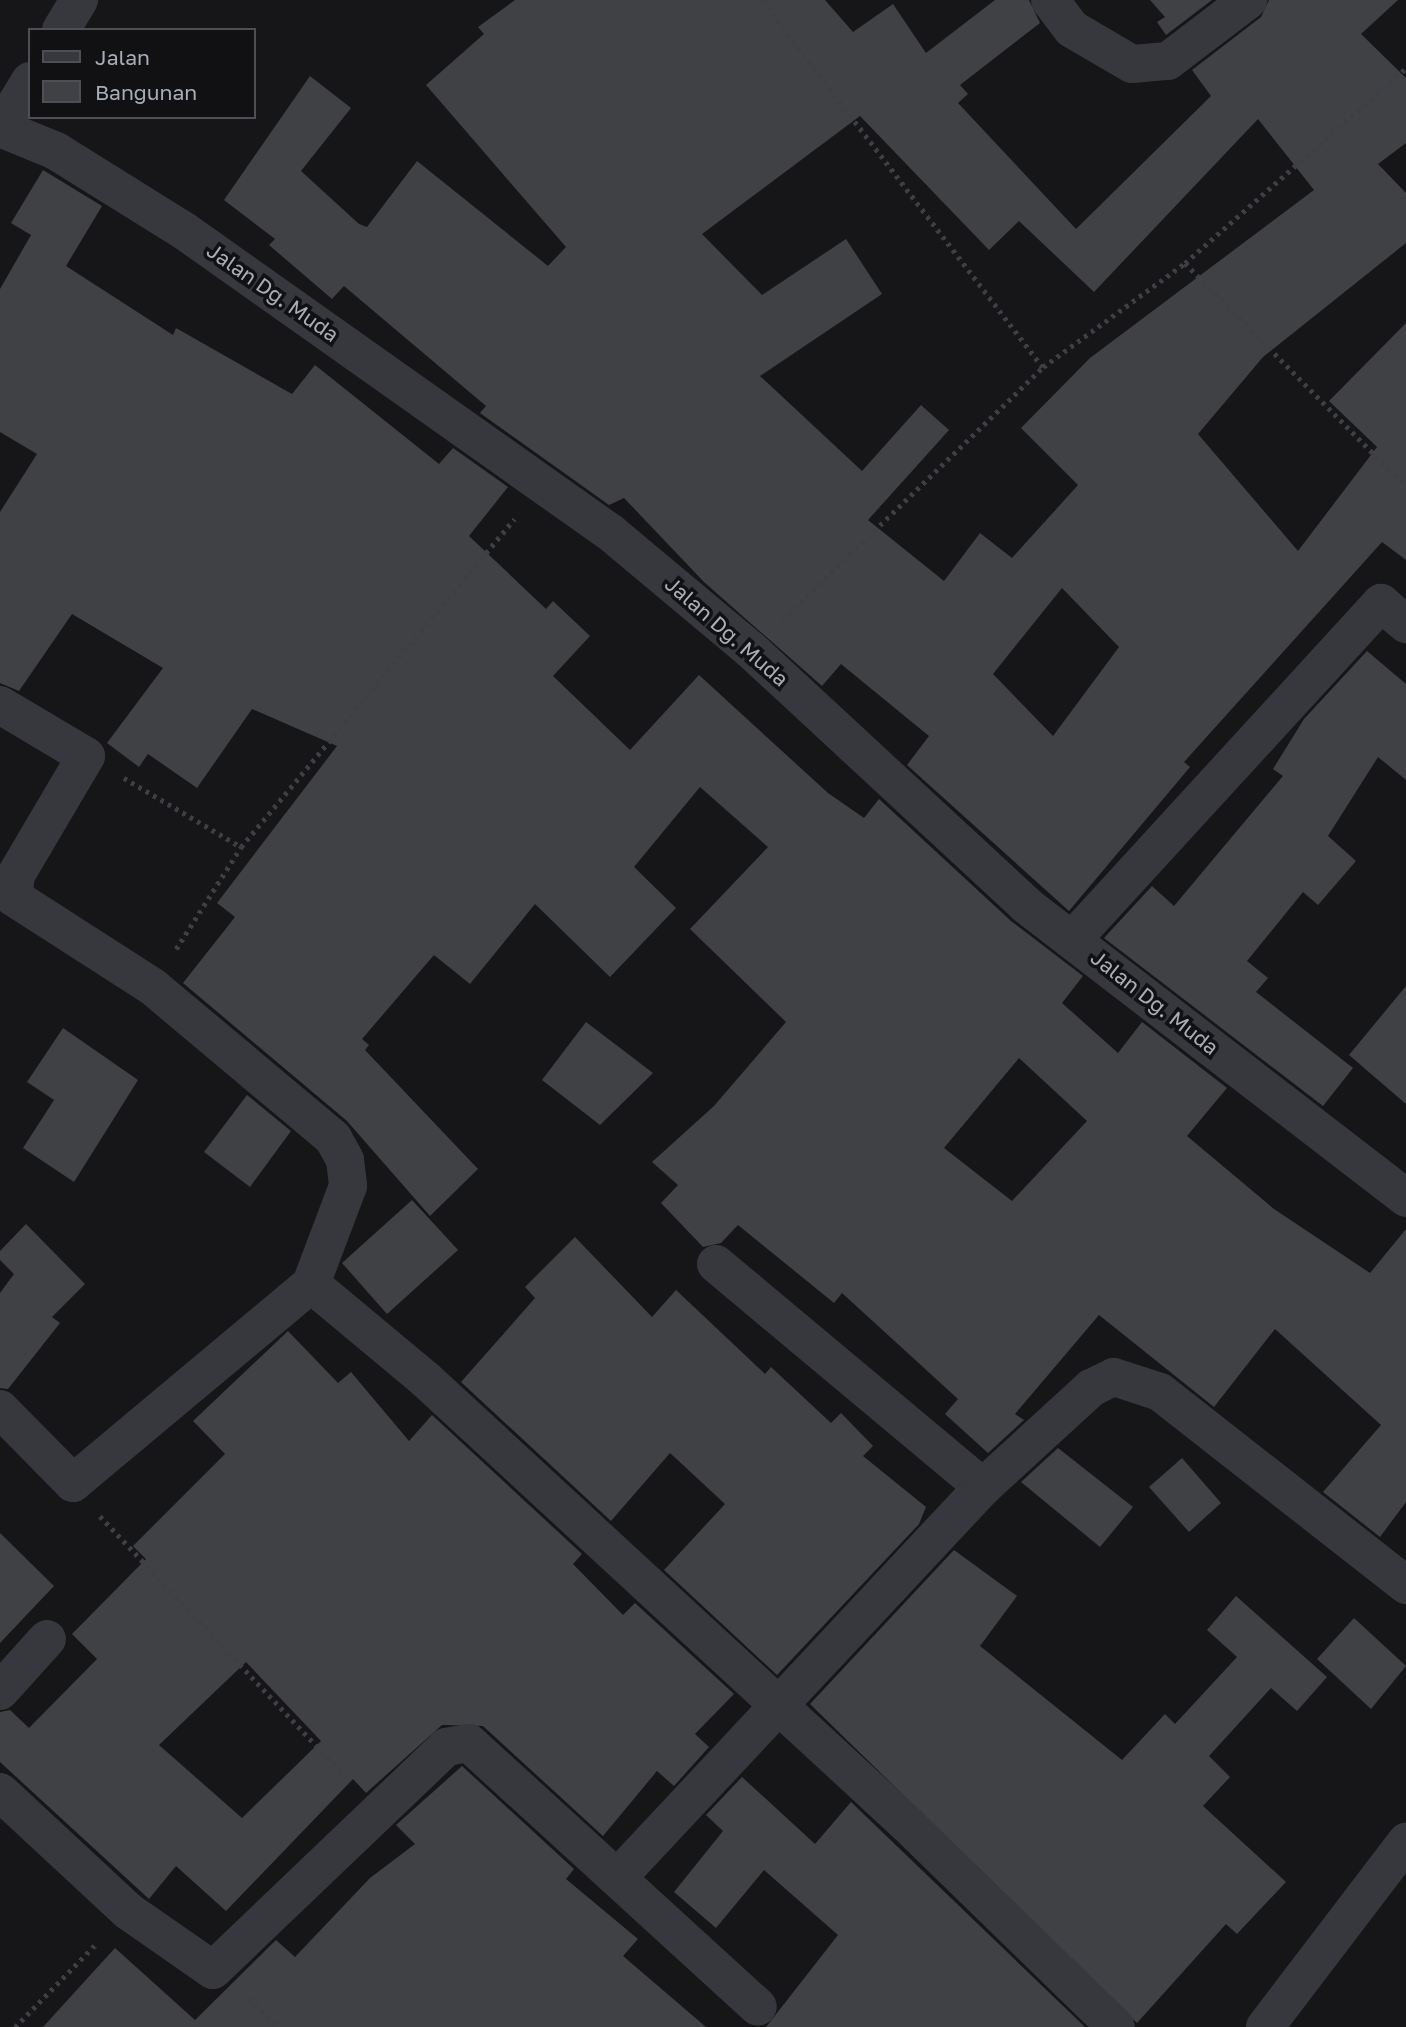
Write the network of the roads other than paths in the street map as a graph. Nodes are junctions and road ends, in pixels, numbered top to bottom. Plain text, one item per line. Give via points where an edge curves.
1 (79, 0) edge
2 (1050, 0) edge
3 (1248, 0) edge
4 (62, 28) edge
5 (28, 84) edge
6 (1, 128) edge
7 (1406, 624) edge
8 (0, 705) edge
9 (1073, 939) junction
10 (1406, 1198) edge
11 (716, 1264) dead end
12 (312, 1284) junction
13 (0, 1409) edge
14 (983, 1487) junction
15 (1406, 1586) edge
16 (47, 1639) dead end
17 (0, 1691) edge
18 (774, 1704) junction
19 (0, 1792) edge
20 (1406, 1842) edge
21 (620, 1875) junction
22 (758, 2007) dead end
23 (1116, 2027) edge
24 (1265, 2027) edge

1 - 4 street
2 - 3 street via 1080,36 1132,64 1168,61
5 - 6 street
6 - 9 street, Jalan Dg. Muda via 56,151 183,230 544,484 751,650 964,852
7 - 9 street via 1381,603
8 - 12 street via 86,756 16,875 13,897 153,987 333,1138 345,1160 348,1186
9 - 10 street, Jalan Dg. Muda
11 - 14 street
12 - 13 street via 73,1483
12 - 18 street via 425,1379
14 - 15 street via 1091,1388 1114,1377 1132,1378 1199,1420
14 - 18 street
16 - 17 street
18 - 21 street
18 - 23 street
19 - 21 street via 128,1911 213,1970 446,1747 469,1743
20 - 24 street
21 - 22 street

